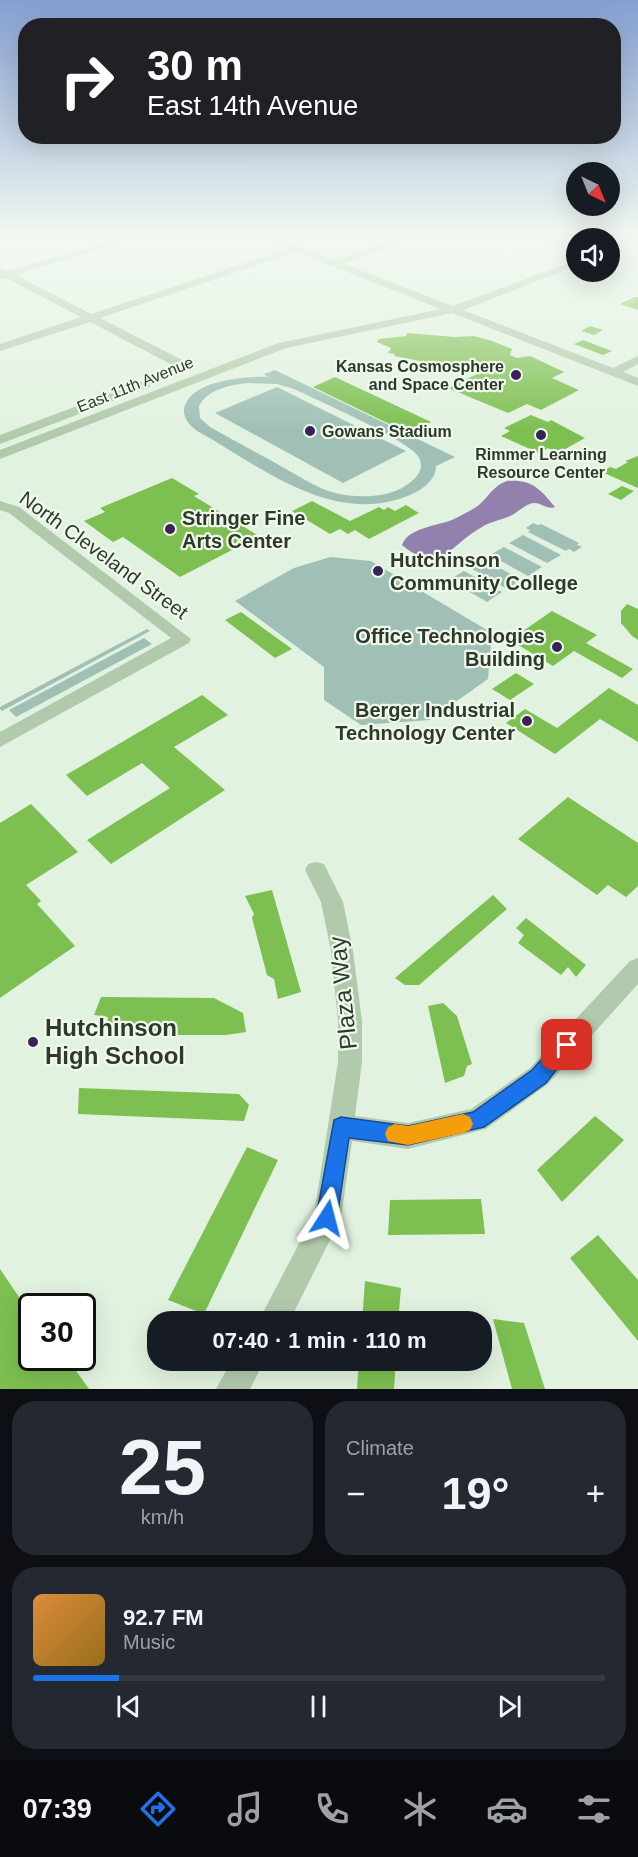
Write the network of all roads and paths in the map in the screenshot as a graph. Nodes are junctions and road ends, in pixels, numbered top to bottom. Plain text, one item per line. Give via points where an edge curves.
1 (56, 301) edge
2 (142, 301) edge
3 (429, 301) edge
4 (481, 301) edge
5 (453, 310) junction
6 (90, 318) junction
7 (283, 345) junction
8 (0, 348) edge
9 (638, 359) edge
10 (188, 368) junction
11 (614, 372) junction
12 (638, 382) edge
13 (0, 440) edge
14 (0, 455) edge
15 (0, 505) edge
16 (2, 735) edge
17 (316, 870) dead end
18 (638, 969) edge
19 (341, 1127) junction
20 (279, 1311) edge
21 (243, 1371) edge
22 (232, 1389) edge

1 - 6 street
2 - 6 street
3 - 5 street
4 - 5 street, East 11th Avenue
5 - 7 street, East 11th Avenue
5 - 11 street
6 - 8 street
6 - 10 street
7 - 10 street, East 11th Avenue via 243,349
7 - 14 street, East 11th Avenue
9 - 11 street
10 - 13 street, East 11th Avenue
11 - 12 street
15 - 16 street, North Cleveland Street via 19,514 183,639
17 - 19 street, Plaza Way via 332,902 350,1021 350,1062
18 - 19 street via 539,1076 477,1120 408,1136
19 - 20 street, Plaza Way via 327,1218
21 - 22 street

